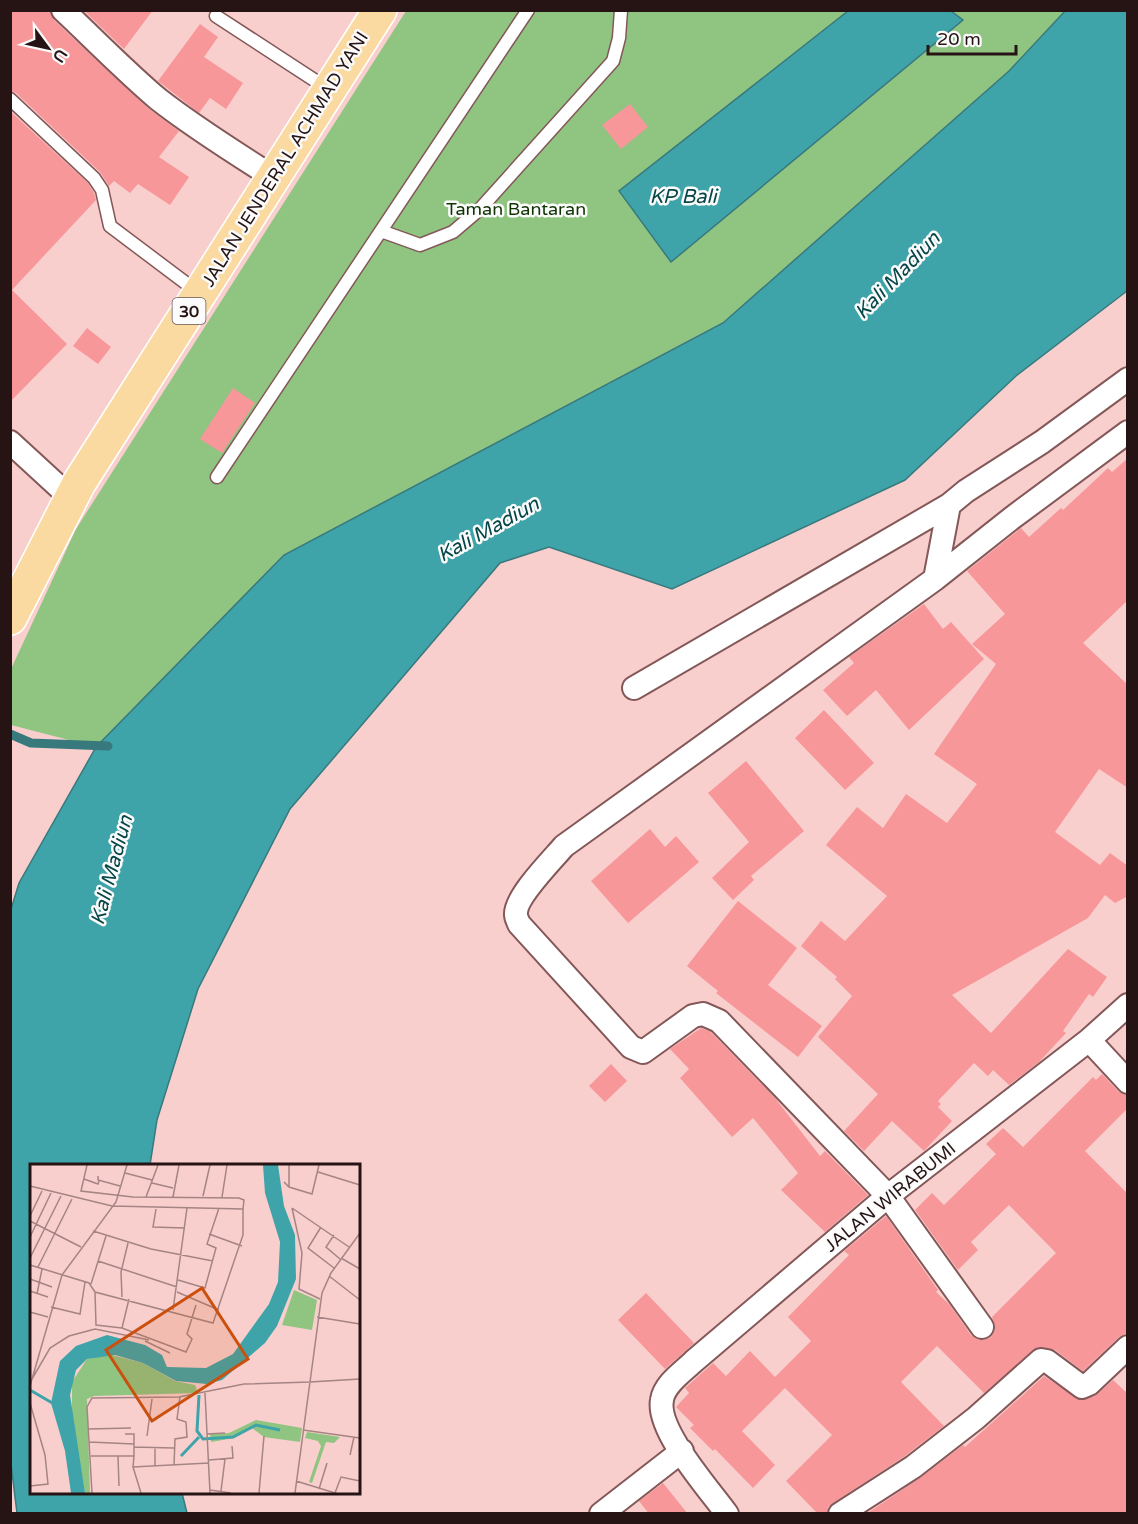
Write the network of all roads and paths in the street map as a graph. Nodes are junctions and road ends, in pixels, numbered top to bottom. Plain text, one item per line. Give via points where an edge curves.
1 (63, 10) edge
2 (380, 10) edge
3 (528, 10) edge
4 (621, 10) edge
5 (216, 16) dead end
6 (329, 90) junction
7 (10, 99) edge
8 (273, 177) junction
9 (381, 231) junction
10 (200, 294) junction
11 (1128, 379) edge
12 (1128, 432) edge
13 (10, 442) edge
14 (217, 477) dead end
15 (72, 499) junction
16 (949, 505) junction
17 (935, 579) junction
18 (10, 618) edge
19 (634, 688) dead end
20 (1128, 1005) edge
21 (1089, 1040) junction
22 (1128, 1082) edge
23 (888, 1196) junction
24 (982, 1327) dead end
25 (1128, 1347) edge
26 (682, 1451) junction
27 (601, 1514) edge
28 (727, 1514) edge
29 (840, 1514) edge

1 - 8 street via 160,100
2 - 6 highway, JALAN JENDERAL ACHMAD YANI / 30
3 - 9 lane
4 - 9 lane via 613,61 480,209 453,232 420,245
5 - 6 lane
6 - 8 highway, JALAN JENDERAL ACHMAD YANI / 30
7 - 10 lane via 94,178 102,190 110,226
8 - 10 highway, JALAN JENDERAL ACHMAD YANI / 30
9 - 14 lane
10 - 15 highway, JALAN JENDERAL ACHMAD YANI / 30
11 - 16 street
12 - 17 street
13 - 15 street
15 - 18 highway, JALAN JENDERAL ACHMAD YANI / 30
16 - 17 street
16 - 19 street
17 - 23 street via 564,846 530,886 515,914 519,924 637,1052 643,1052 693,1016 703,1014 719,1021
20 - 21 street, JALAN WIRABUMI
21 - 22 street
21 - 23 street, JALAN WIRABUMI
23 - 24 street
23 - 26 street, JALAN WIRABUMI via 669,1385 662,1399 663,1417
25 - 29 street via 1082,1387 1041,1360 976,1419 913,1467
26 - 27 street
26 - 28 street

